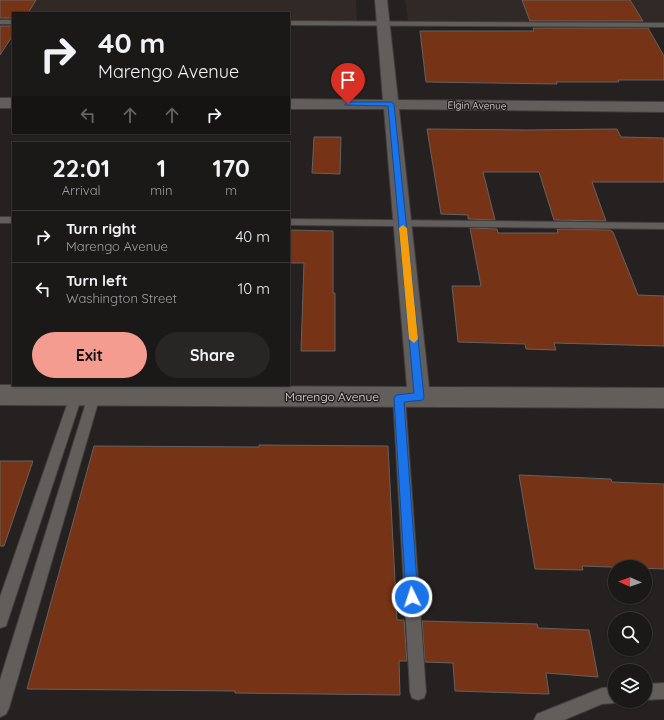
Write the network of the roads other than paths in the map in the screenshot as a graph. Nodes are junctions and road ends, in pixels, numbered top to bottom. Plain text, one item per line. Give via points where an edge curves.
1 (381, 0) edge
2 (0, 22) edge
3 (12, 22) edge
4 (290, 23) edge
5 (384, 23) junction
6 (664, 25) edge
7 (0, 103) edge
8 (12, 103) edge
9 (290, 104) edge
10 (391, 104) junction
11 (664, 107) edge
12 (0, 220) edge
13 (12, 220) edge
14 (290, 222) edge
15 (403, 223) junction
16 (664, 226) edge
17 (0, 395) edge
18 (85, 396) junction
19 (409, 397) junction
20 (664, 398) edge
21 (0, 620) edge
22 (664, 691) edge
23 (418, 692) dead end
24 (652, 692) edge
25 (608, 696) edge
26 (0, 708) edge
27 (543, 720) edge

1 - 5 street
2 - 3 lane
4 - 5 lane
5 - 6 lane
5 - 10 street
7 - 8 street
9 - 10 street, Elgin Avenue
10 - 11 street, Elgin Avenue
10 - 15 street
12 - 13 lane
14 - 15 lane
15 - 16 lane
15 - 19 street
17 - 18 street, Marengo Avenue
18 - 19 street, Marengo Avenue
18 - 21 lane
18 - 26 lane
19 - 20 street, Marengo Avenue
19 - 23 lane
22 - 24 lane
25 - 27 lane

